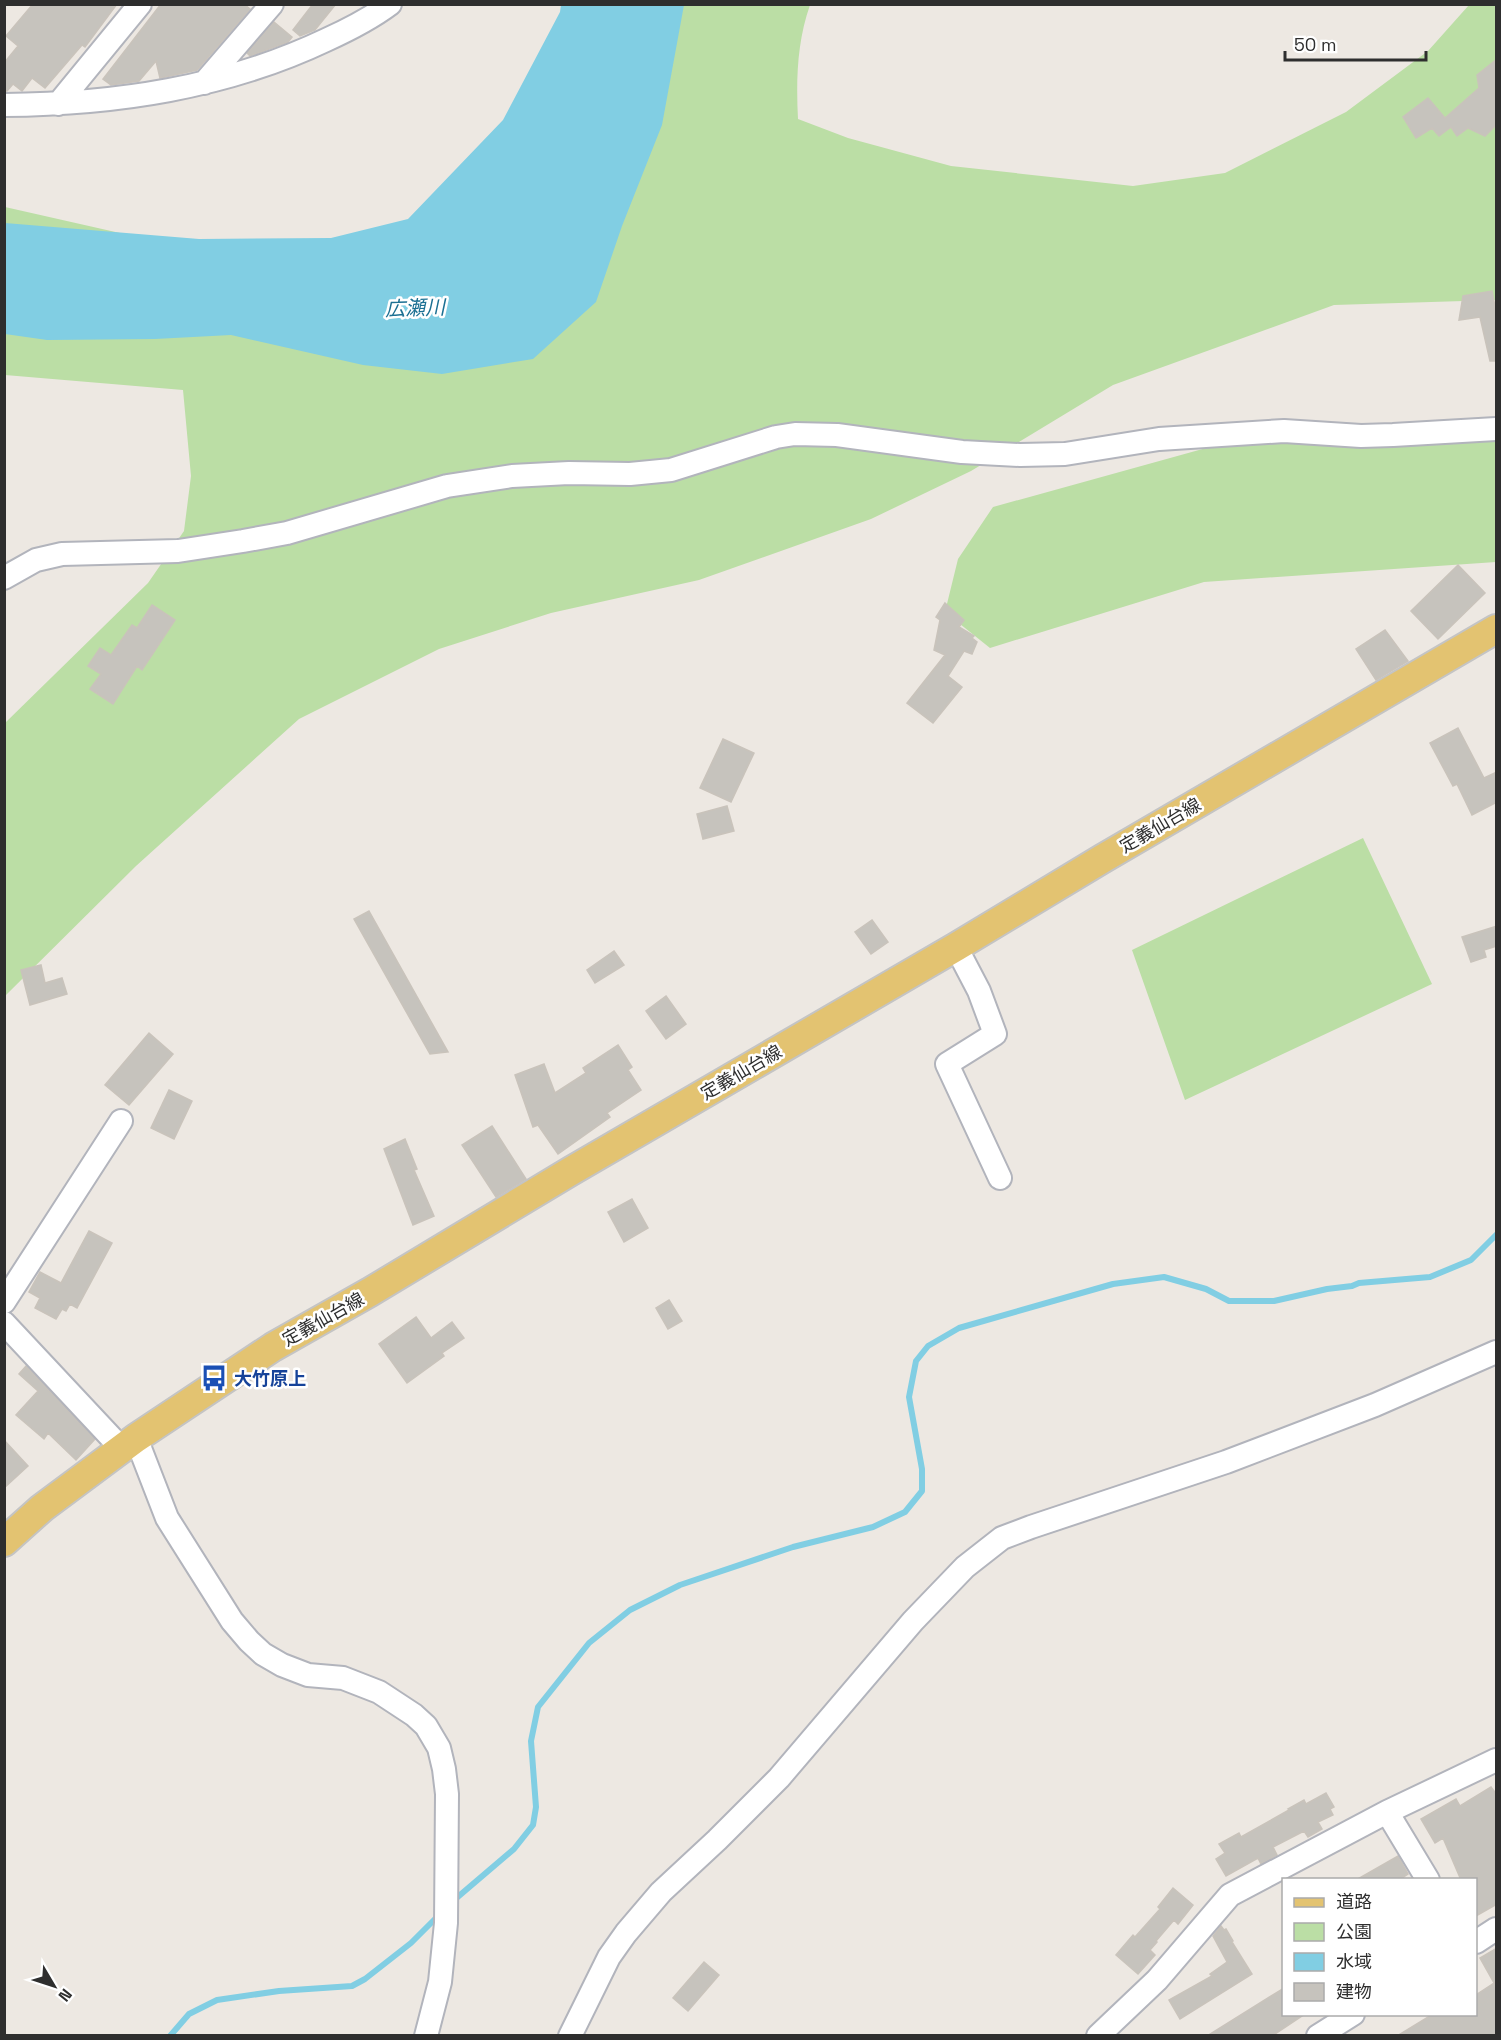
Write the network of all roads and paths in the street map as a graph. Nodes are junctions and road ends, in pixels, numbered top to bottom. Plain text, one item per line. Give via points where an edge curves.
1 (140, 4) edge
2 (272, 4) edge
3 (390, 4) edge
4 (204, 83) junction
5 (58, 104) junction
6 (4, 105) edge
7 (1497, 429) edge
8 (4, 578) edge
9 (1497, 629) edge
10 (956, 947) junction
11 (121, 1121) dead end
12 (1000, 1178) dead end
13 (4, 1302) edge
14 (4, 1323) edge
15 (1497, 1352) edge
16 (129, 1443) junction
17 (4, 1542) edge
18 (1497, 1760) edge
19 (1387, 1812) junction
20 (1427, 1878) edge
21 (1497, 1929) edge
22 (1477, 1941) edge
23 (1350, 2016) edge
24 (426, 2036) edge
25 (570, 2036) edge
26 (1098, 2036) edge
27 (1318, 2036) edge

1 - 5 street
2 - 4 street
3 - 4 street via 298,53 255,70
4 - 5 street
5 - 6 street
7 - 8 street via 1393,435 1251,432 1158,439 1065,454 1020,455 795,434 671,470 512,477 447,486 287,533 243,541 178,551 62,554 36,560
9 - 10 main road, 定義仙台線
10 - 12 street via 979,991 994,1034 947,1064
10 - 16 main road, 定義仙台線 via 273,1347
11 - 13 street
14 - 16 street
15 - 25 street via 1375,1405 1237,1458 1002,1538 965,1567 913,1621 778,1778 661,1893 626,1933 609,1957
16 - 17 main road, 定義仙台線 via 42,1508
16 - 24 street via 167,1518 232,1621 249,1641 263,1654 291,1669 308,1675 343,1678 380,1692 426,1726 439,1748 447,1794 446,1923 440,1982
18 - 19 street
19 - 20 street
19 - 26 street via 1230,1895 1158,1980
21 - 22 street
23 - 27 street

